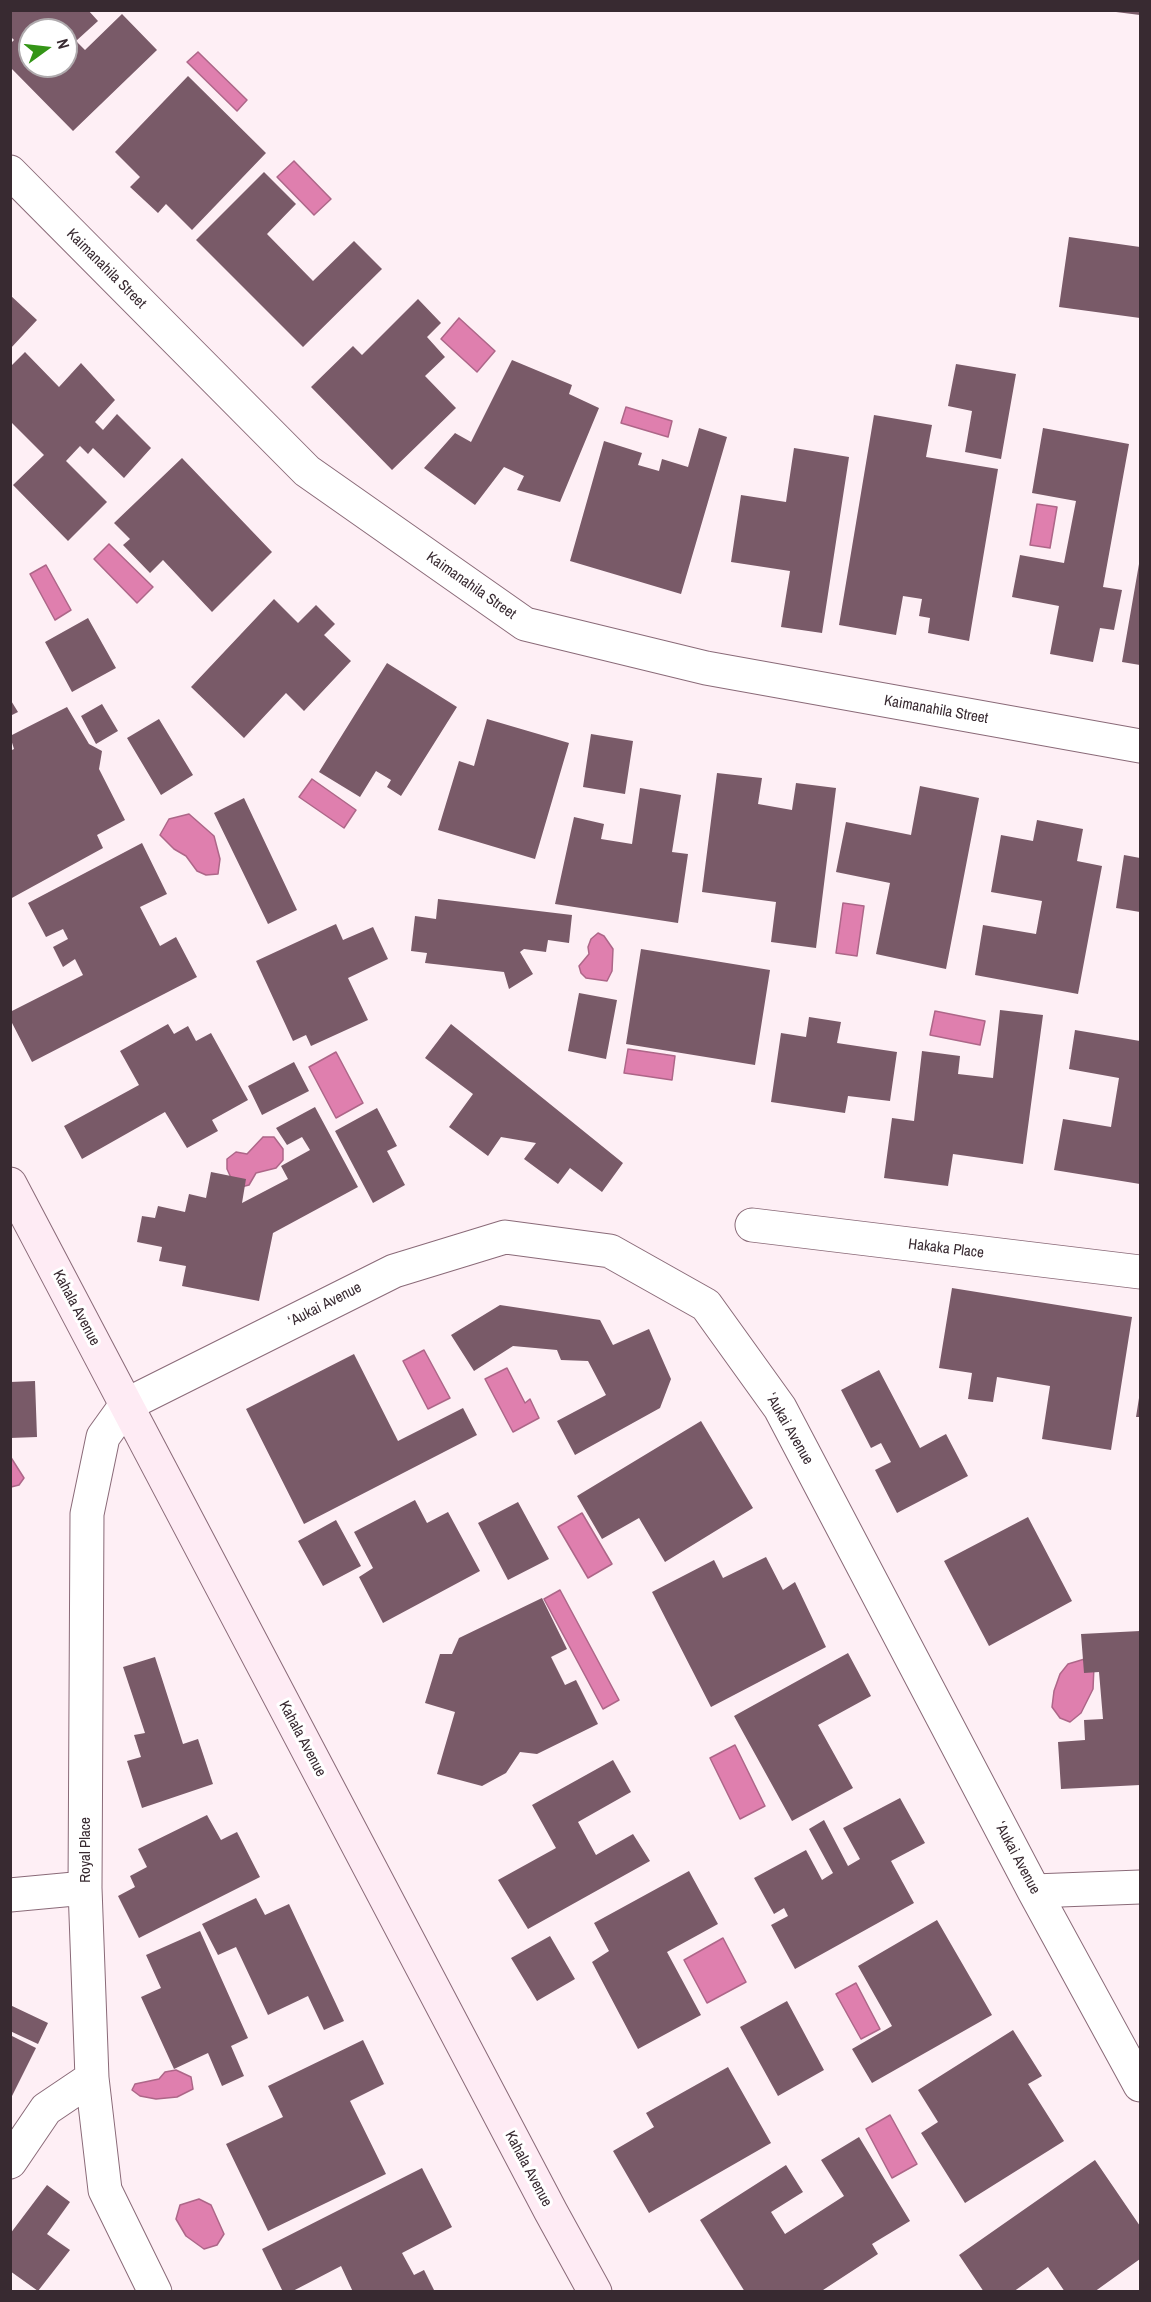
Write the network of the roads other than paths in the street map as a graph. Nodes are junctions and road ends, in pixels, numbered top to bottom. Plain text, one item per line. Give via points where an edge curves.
1 (10, 172) edge
2 (1140, 747) edge
3 (10, 1184) edge
4 (752, 1225) dead end
5 (1140, 1272) edge
6 (126, 1405) junction
7 (1140, 1887) edge
8 (86, 1888) junction
9 (1034, 1891) junction
10 (10, 1895) edge
11 (92, 2078) junction
12 (1140, 2085) edge
13 (10, 2162) edge
14 (155, 2292) edge
15 (596, 2292) edge

1 - 2 street, Kaimanahila Street via 307,471 525,624 706,668
3 - 6 street, Kahala Avenue
4 - 5 street, Hakaka Place
6 - 8 street, Royal Place via 103,1437 87,1514
6 - 9 street, ʻAukai Avenue via 394,1271 505,1237 610,1251 706,1305 780,1408
6 - 15 street, Kahala Avenue
7 - 9 street
8 - 10 street
8 - 11 street, Royal Place
9 - 12 street, ʻAukai Avenue
11 - 13 street via 46,2109
11 - 14 street, Royal Place via 105,2190

